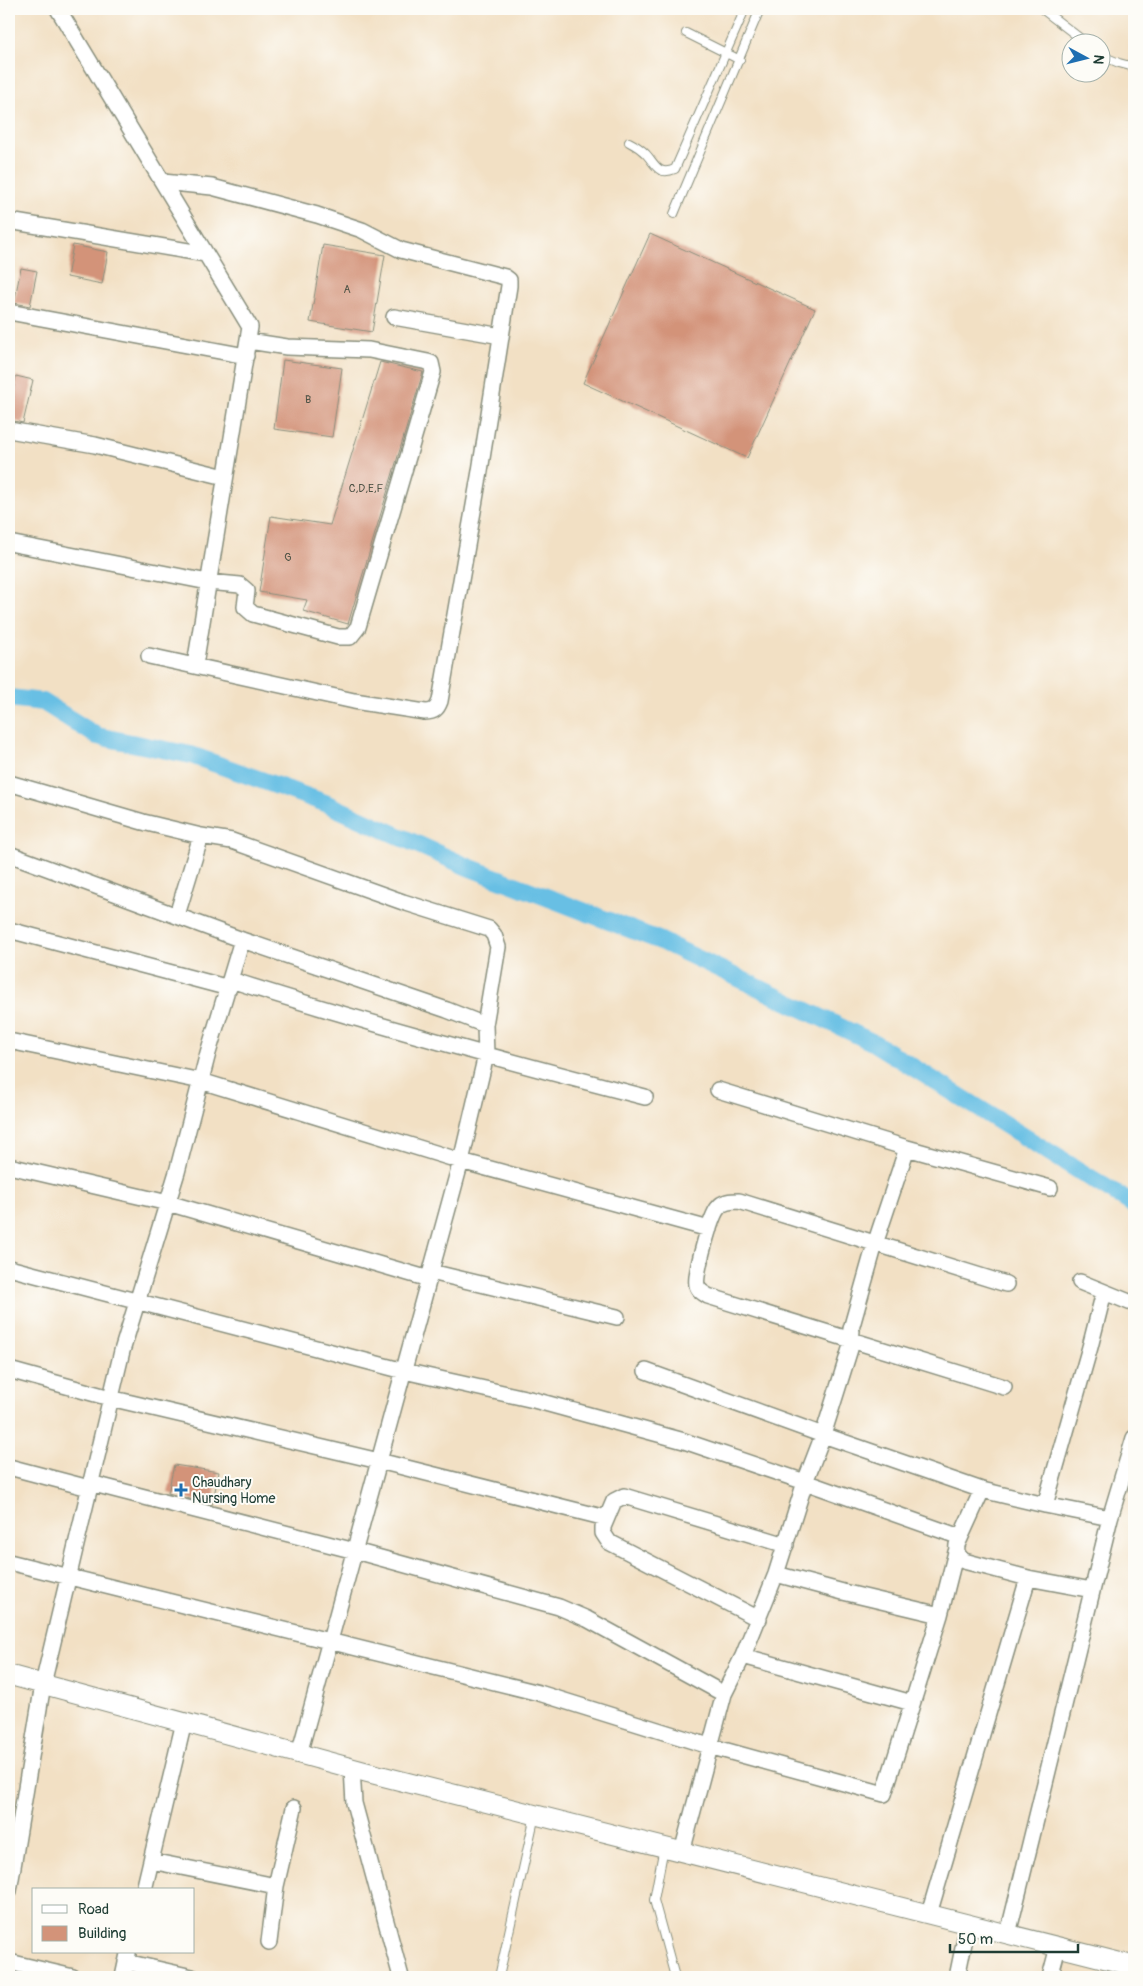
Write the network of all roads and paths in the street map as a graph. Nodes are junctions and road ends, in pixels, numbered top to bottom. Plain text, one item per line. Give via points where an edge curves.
1 (58, 9) edge
2 (745, 9) edge
3 (760, 9) edge
4 (1042, 9) edge
5 (1072, 32) edge
6 (686, 33) dead end
7 (726, 52) junction
8 (740, 60) junction
9 (1110, 60) edge
10 (1134, 67) edge
11 (629, 142) dead end
12 (162, 182) junction
13 (674, 214) dead end
14 (9, 221) edge
15 (206, 254) junction
16 (9, 312) edge
17 (394, 317) dead end
18 (501, 336) junction
19 (247, 348) junction
20 (9, 430) edge
21 (225, 477) junction
22 (9, 543) edge
23 (208, 582) junction
24 (149, 656) dead end
25 (195, 665) junction
26 (9, 783) edge
27 (201, 836) junction
28 (9, 854) edge
29 (177, 915) junction
30 (9, 930) edge
31 (242, 940) junction
32 (230, 984) junction
33 (484, 1025) junction
34 (9, 1041) edge
35 (486, 1055) junction
36 (200, 1081) junction
37 (718, 1090) dead end
38 (646, 1097) dead end
39 (908, 1148) junction
40 (462, 1161) junction
41 (9, 1166) edge
42 (1050, 1188) dead end
43 (168, 1203) junction
44 (709, 1229) junction
45 (875, 1244) junction
46 (9, 1268) edge
47 (430, 1276) junction
48 (1080, 1282) dead end
49 (1006, 1284) dead end
50 (1104, 1292) junction
51 (137, 1301) junction
52 (1134, 1304) edge
53 (617, 1317) dead end
54 (851, 1340) junction
55 (9, 1370) edge
56 (646, 1370) dead end
57 (404, 1371) junction
58 (1004, 1387) dead end
59 (110, 1398) junction
60 (823, 1435) junction
61 (1134, 1438) edge
62 (379, 1461) junction
63 (9, 1467) edge
64 (805, 1482) junction
65 (90, 1486) junction
66 (982, 1490) junction
67 (1045, 1505) junction
68 (606, 1518) junction
69 (1110, 1518) junction
70 (958, 1544) junction
71 (786, 1545) junction
72 (355, 1551) junction
73 (9, 1562) edge
74 (776, 1574) junction
75 (68, 1578) junction
76 (1028, 1578) junction
77 (1092, 1590) junction
78 (940, 1615) junction
79 (759, 1619) junction
80 (330, 1640) junction
81 (743, 1656) junction
82 (9, 1675) edge
83 (43, 1684) junction
84 (724, 1694) junction
85 (912, 1703) junction
86 (184, 1722) junction
87 (709, 1746) junction
88 (300, 1754) junction
89 (352, 1768) junction
90 (294, 1808) dead end
91 (535, 1814) junction
92 (673, 1850) junction
93 (151, 1861) junction
94 (276, 1886) junction
95 (144, 1888) edge
96 (9, 1891) edge
97 (929, 1914) junction
98 (968, 1924) junction
99 (1008, 1934) junction
100 (269, 1942) dead end
101 (1058, 1947) junction
102 (128, 1957) edge
103 (9, 1962) edge
104 (1134, 1966) edge
105 (73, 1977) edge
106 (123, 1977) edge
107 (192, 1977) edge
108 (401, 1977) edge
109 (499, 1977) edge
110 (675, 1977) edge
111 (957, 1977) edge
112 (1050, 1977) edge

1 - 12 street
2 - 7 lane
3 - 8 lane
4 - 5 lane
6 - 7 lane
7 - 8 lane
7 - 11 lane via 675,169 668,172 660,170
8 - 13 lane
9 - 10 lane
12 - 15 street
12 - 18 street via 212,188 317,215 415,254 505,277 509,286
14 - 15 street
15 - 19 street via 250,327
16 - 19 street
17 - 18 street
18 - 25 street via 437,708 425,712 354,700
19 - 21 street
19 - 23 street via 369,350 428,362 433,372 358,627 350,637 338,638 253,614 245,607 247,591 240,585
20 - 21 street via 94,445
21 - 23 street
22 - 23 street
23 - 25 street
24 - 25 street
26 - 27 street
27 - 29 street
27 - 33 street via 232,840 489,929 498,947
28 - 29 street
29 - 31 street
30 - 32 street
31 - 32 street
31 - 33 street
32 - 35 street
32 - 36 street
33 - 35 street
34 - 36 street
35 - 38 street
35 - 40 street
36 - 40 street
36 - 43 street
37 - 39 street
39 - 42 street
39 - 45 street
40 - 44 street
40 - 47 street
41 - 43 street
43 - 47 street
43 - 51 street
44 - 45 street via 718,1208 726,1202 739,1201
44 - 54 street via 697,1275 701,1291 708,1296
45 - 49 street
45 - 54 street via 851,1329
46 - 51 street
47 - 53 street
47 - 57 street
48 - 50 street
50 - 52 street
50 - 67 street
51 - 57 street
51 - 59 street
54 - 58 street
54 - 60 street
55 - 59 street
56 - 60 street
57 - 62 street
57 - 64 street via 553,1405 684,1442
59 - 62 street
59 - 65 street
60 - 64 street
60 - 66 street
61 - 69 street
62 - 68 street
62 - 72 street
63 - 65 street
64 - 70 street
64 - 71 street
65 - 72 street
65 - 75 street
66 - 67 street
66 - 70 street
67 - 69 street
68 - 71 street via 614,1501 624,1496
68 - 79 street via 603,1533 609,1542
69 - 77 street
70 - 76 street via 959,1557 964,1561
70 - 78 street
71 - 74 street
72 - 80 street
72 - 84 street via 559,1607 587,1618
73 - 75 street
74 - 78 street
74 - 79 street
75 - 80 street
75 - 83 street
76 - 77 street
76 - 97 street
77 - 99 street
78 - 85 street
79 - 81 street
80 - 87 street via 539,1692
80 - 88 street
81 - 84 street
81 - 85 street
82 - 83 street
83 - 86 street
83 - 96 street
84 - 87 street
85 - 87 street via 884,1794
86 - 88 street
86 - 93 street
87 - 92 street
88 - 89 street
89 - 91 street
89 - 108 street via 354,1804
90 - 94 street
91 - 92 street
91 - 109 lane
92 - 97 street
92 - 110 lane via 654,1900
93 - 94 street
93 - 95 street
94 - 100 street
97 - 98 street
98 - 99 street
98 - 111 street
99 - 101 street
101 - 104 street
101 - 112 street
102 - 106 street
102 - 107 street
103 - 105 street

